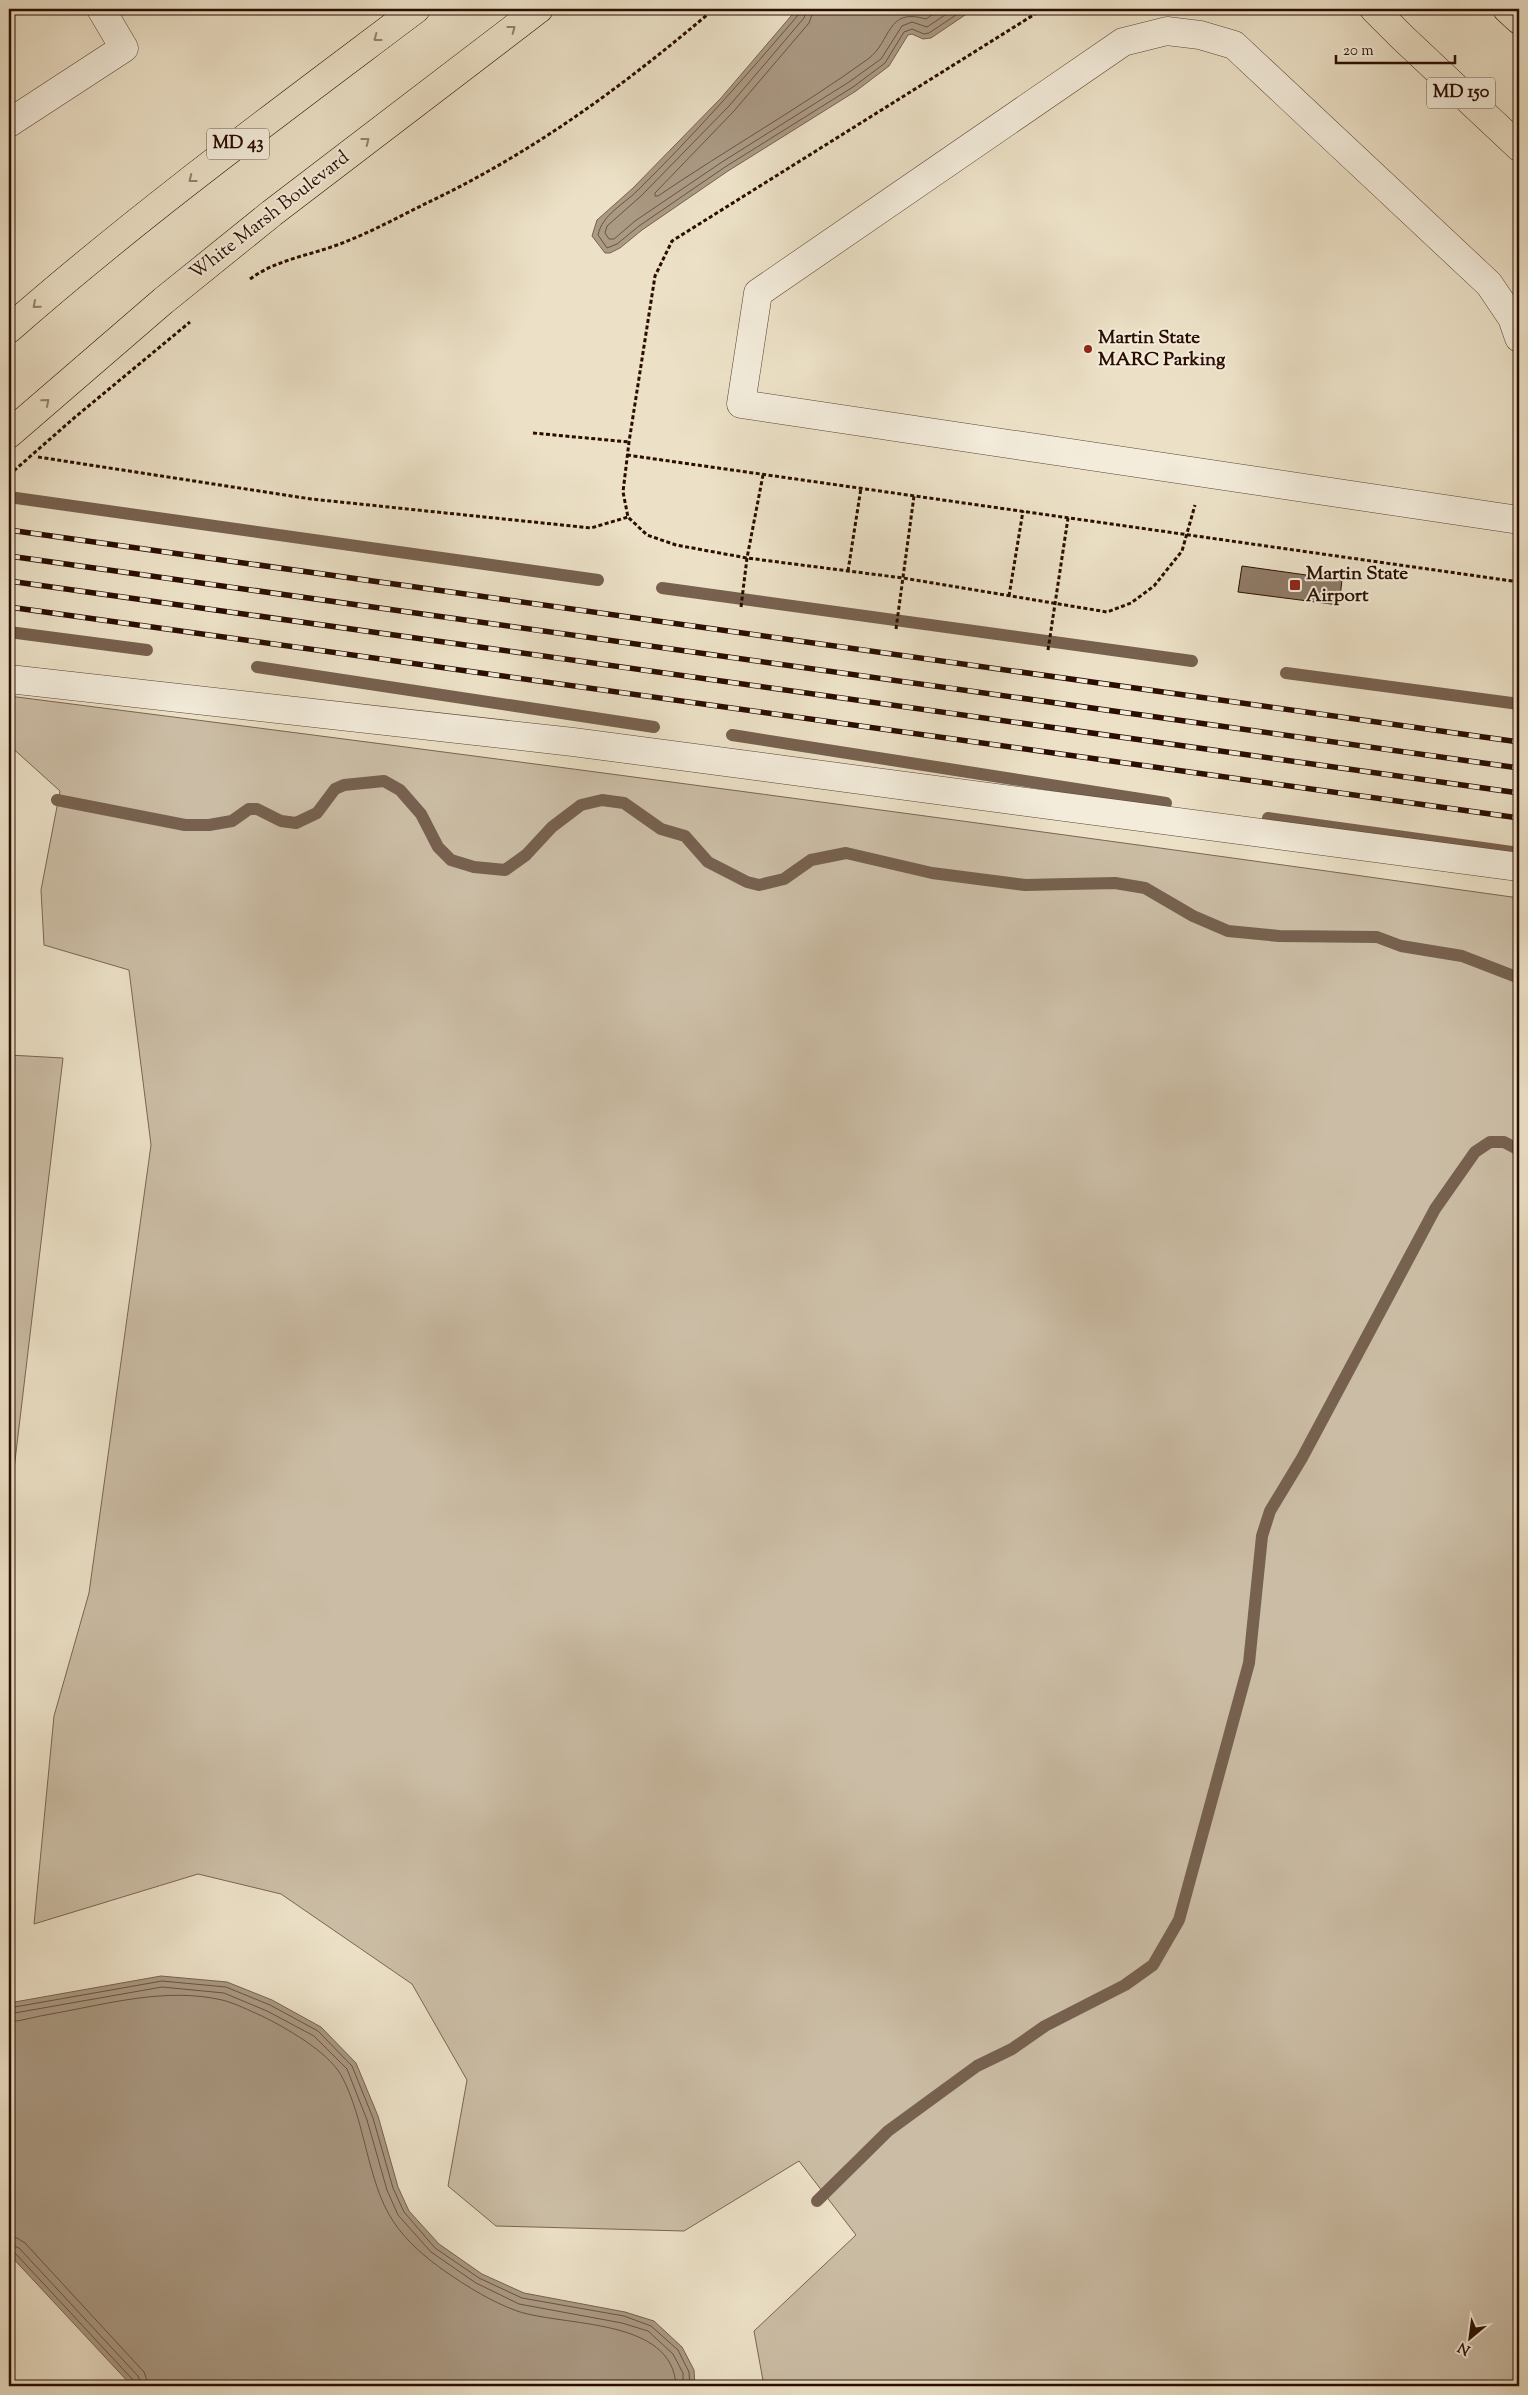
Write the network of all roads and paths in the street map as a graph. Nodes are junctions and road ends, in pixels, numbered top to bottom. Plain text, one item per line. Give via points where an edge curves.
1 (102, 9) edge
2 (416, 9) edge
3 (540, 9) edge
4 (714, 9) edge
5 (1374, 9) edge
6 (1508, 9) edge
7 (1519, 20) edge
8 (9, 123) edge
9 (1519, 146) edge
10 (243, 284) dead end
11 (198, 317) dead end
12 (9, 329) edge
13 (1519, 338) edge
14 (533, 433) dead end
15 (9, 434) edge
16 (629, 442) dead end
17 (28, 455) dead end
18 (627, 455) dead end
19 (9, 475) edge
20 (763, 475) junction
21 (861, 488) junction
22 (914, 496) junction
23 (1023, 512) junction
24 (628, 517) dead end
25 (1068, 518) junction
26 (1519, 520) edge
27 (848, 571) dead end
28 (1519, 582) edge
29 (1009, 596) dead end
30 (741, 608) dead end
31 (896, 629) dead end
32 (1048, 650) dead end
33 (9, 679) edge
34 (1519, 867) edge

1 - 8 lane via 124,48
2 -> 12 main road, MD 43 via 204,170
15 -> 3 main road, White Marsh Boulevard via 163,301 272,213
4 - 10 path via 595,104 490,171 338,244 265,268
5 - 9 main road, MD 150
6 - 7 main road
11 - 19 path, bridge
13 - 26 lane via 1512,318 1490,284 1234,45 1200,35 1168,31 1123,42 758,293 741,404
14 - 16 path
17 - 24 path via 312,499 591,528
18 - 20 path
20 - 21 path
20 - 30 path
21 - 22 path
21 - 27 path
22 - 23 path
22 - 31 path
23 - 25 path
23 - 29 path
25 - 28 path
25 - 32 path
33 - 34 lane via 573,742

